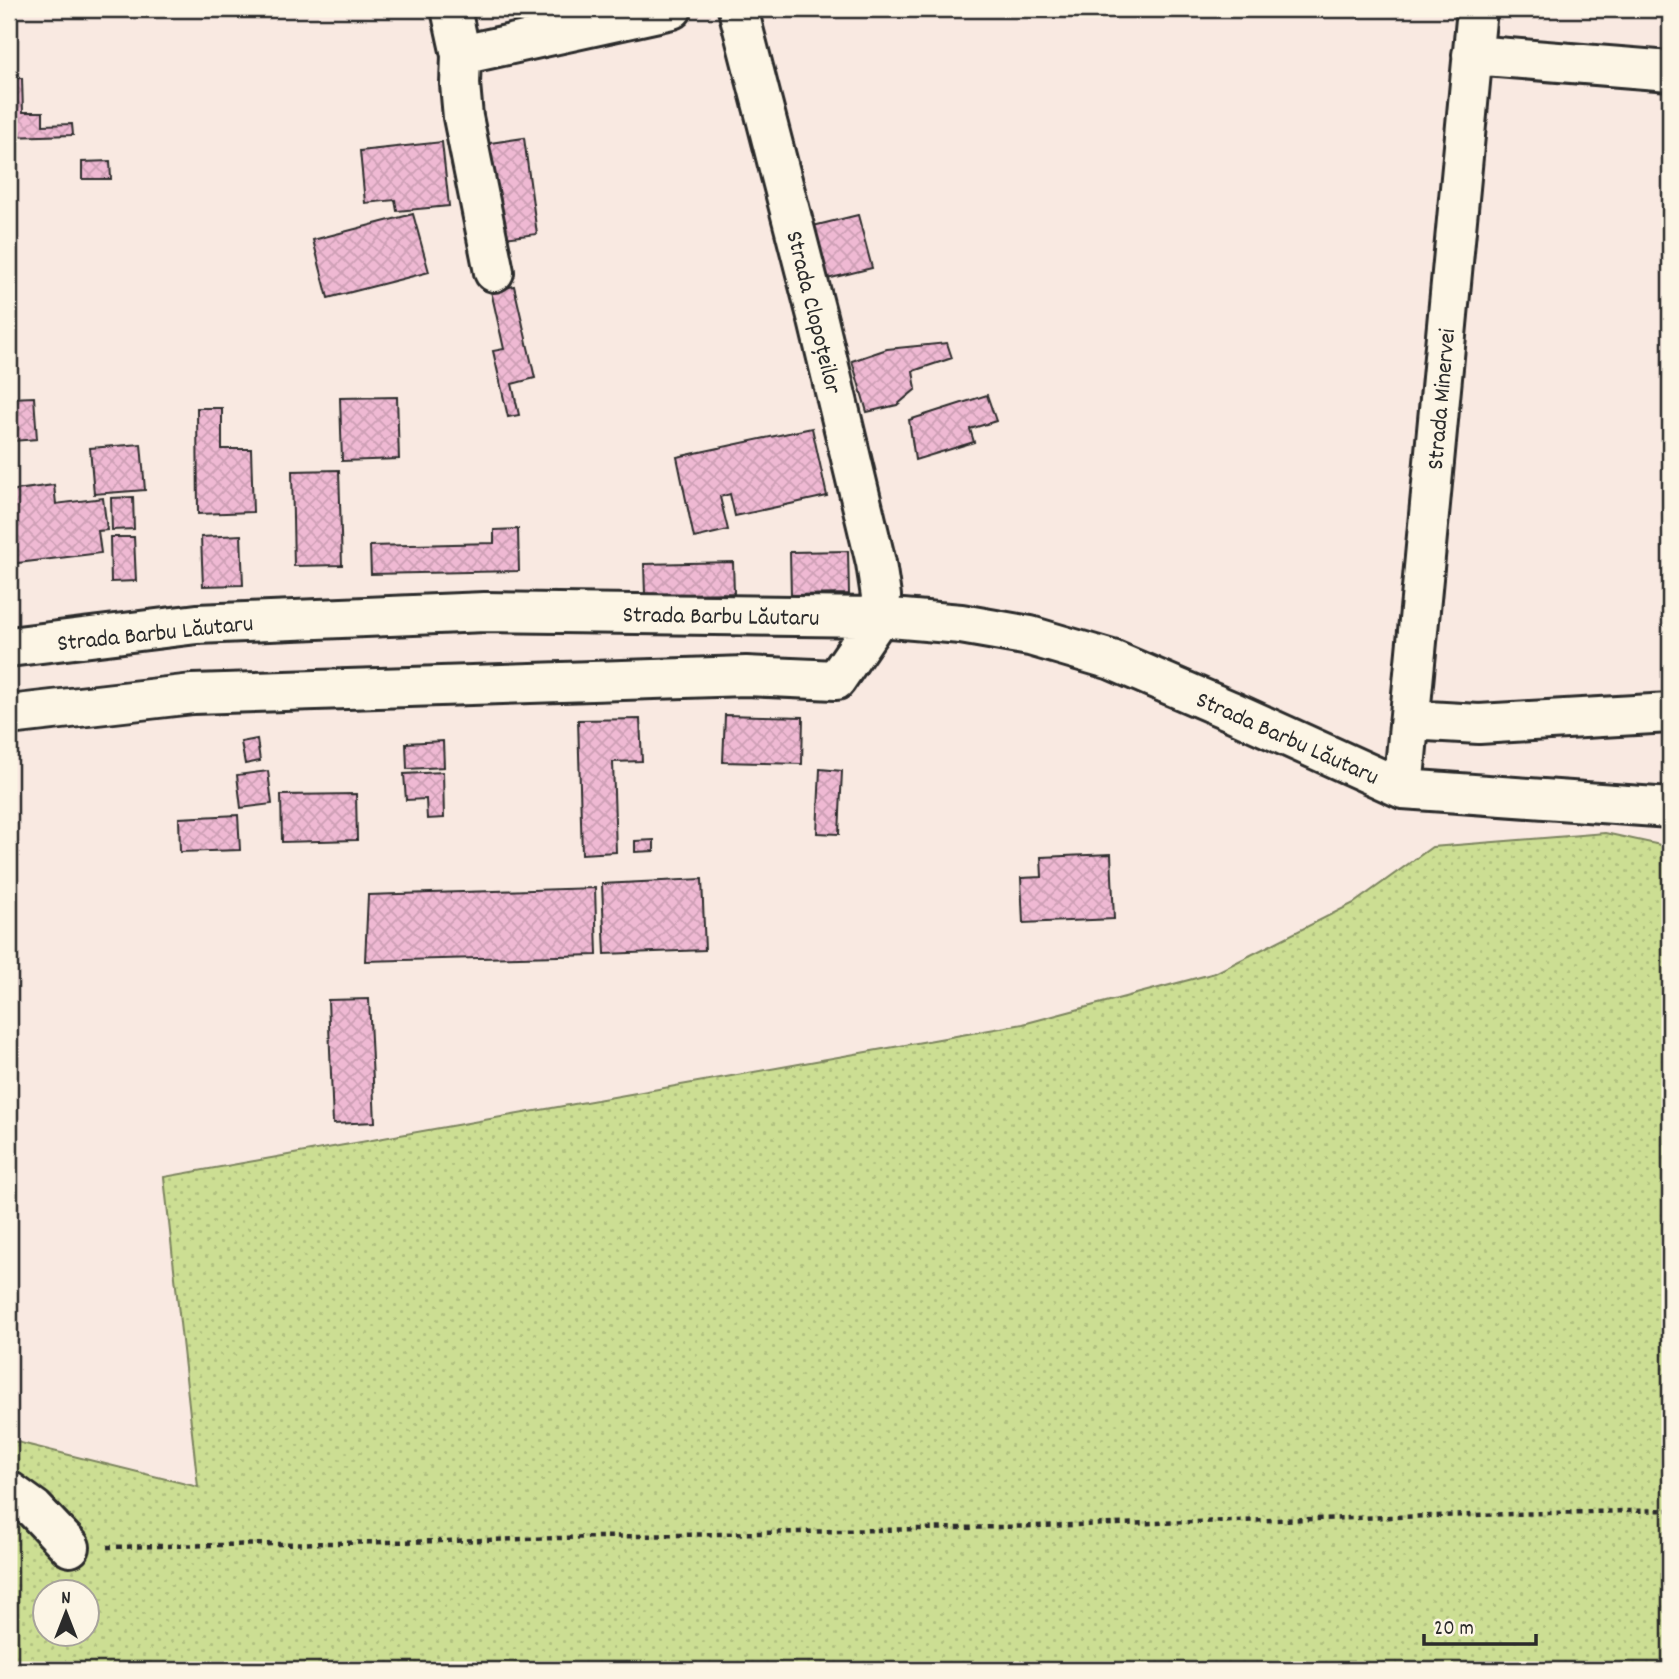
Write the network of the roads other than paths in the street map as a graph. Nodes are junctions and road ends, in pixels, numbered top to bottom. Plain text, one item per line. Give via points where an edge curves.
1 (451, 9) edge
2 (673, 9) edge
3 (737, 9) edge
4 (1477, 9) edge
5 (461, 55) junction
6 (1472, 55) junction
7 (1670, 71) edge
8 (494, 272) dead end
9 (879, 617) junction
10 (9, 647) edge
11 (1670, 713) edge
12 (9, 715) edge
13 (1410, 720) junction
14 (1403, 789) junction
15 (1670, 808) edge
16 (9, 1491) edge
17 (70, 1547) road end

1 - 5 street
2 - 5 street
3 - 9 street, Strada Clopoțeilor via 876,563
4 - 6 street, Strada Minervei
5 - 8 street via 463,117
6 - 7 street
6 - 13 street, Strada Minervei
9 - 10 street, Strada Barbu Lăutaru via 485,612 197,624
9 - 12 street via 836,680 746,677 193,694
9 - 14 street, Strada Barbu Lăutaru via 1030,636 1112,660
11 - 13 street via 1479,724
13 - 14 street, Strada Minervei
14 - 15 street
16 - 17 street via 34,1509

